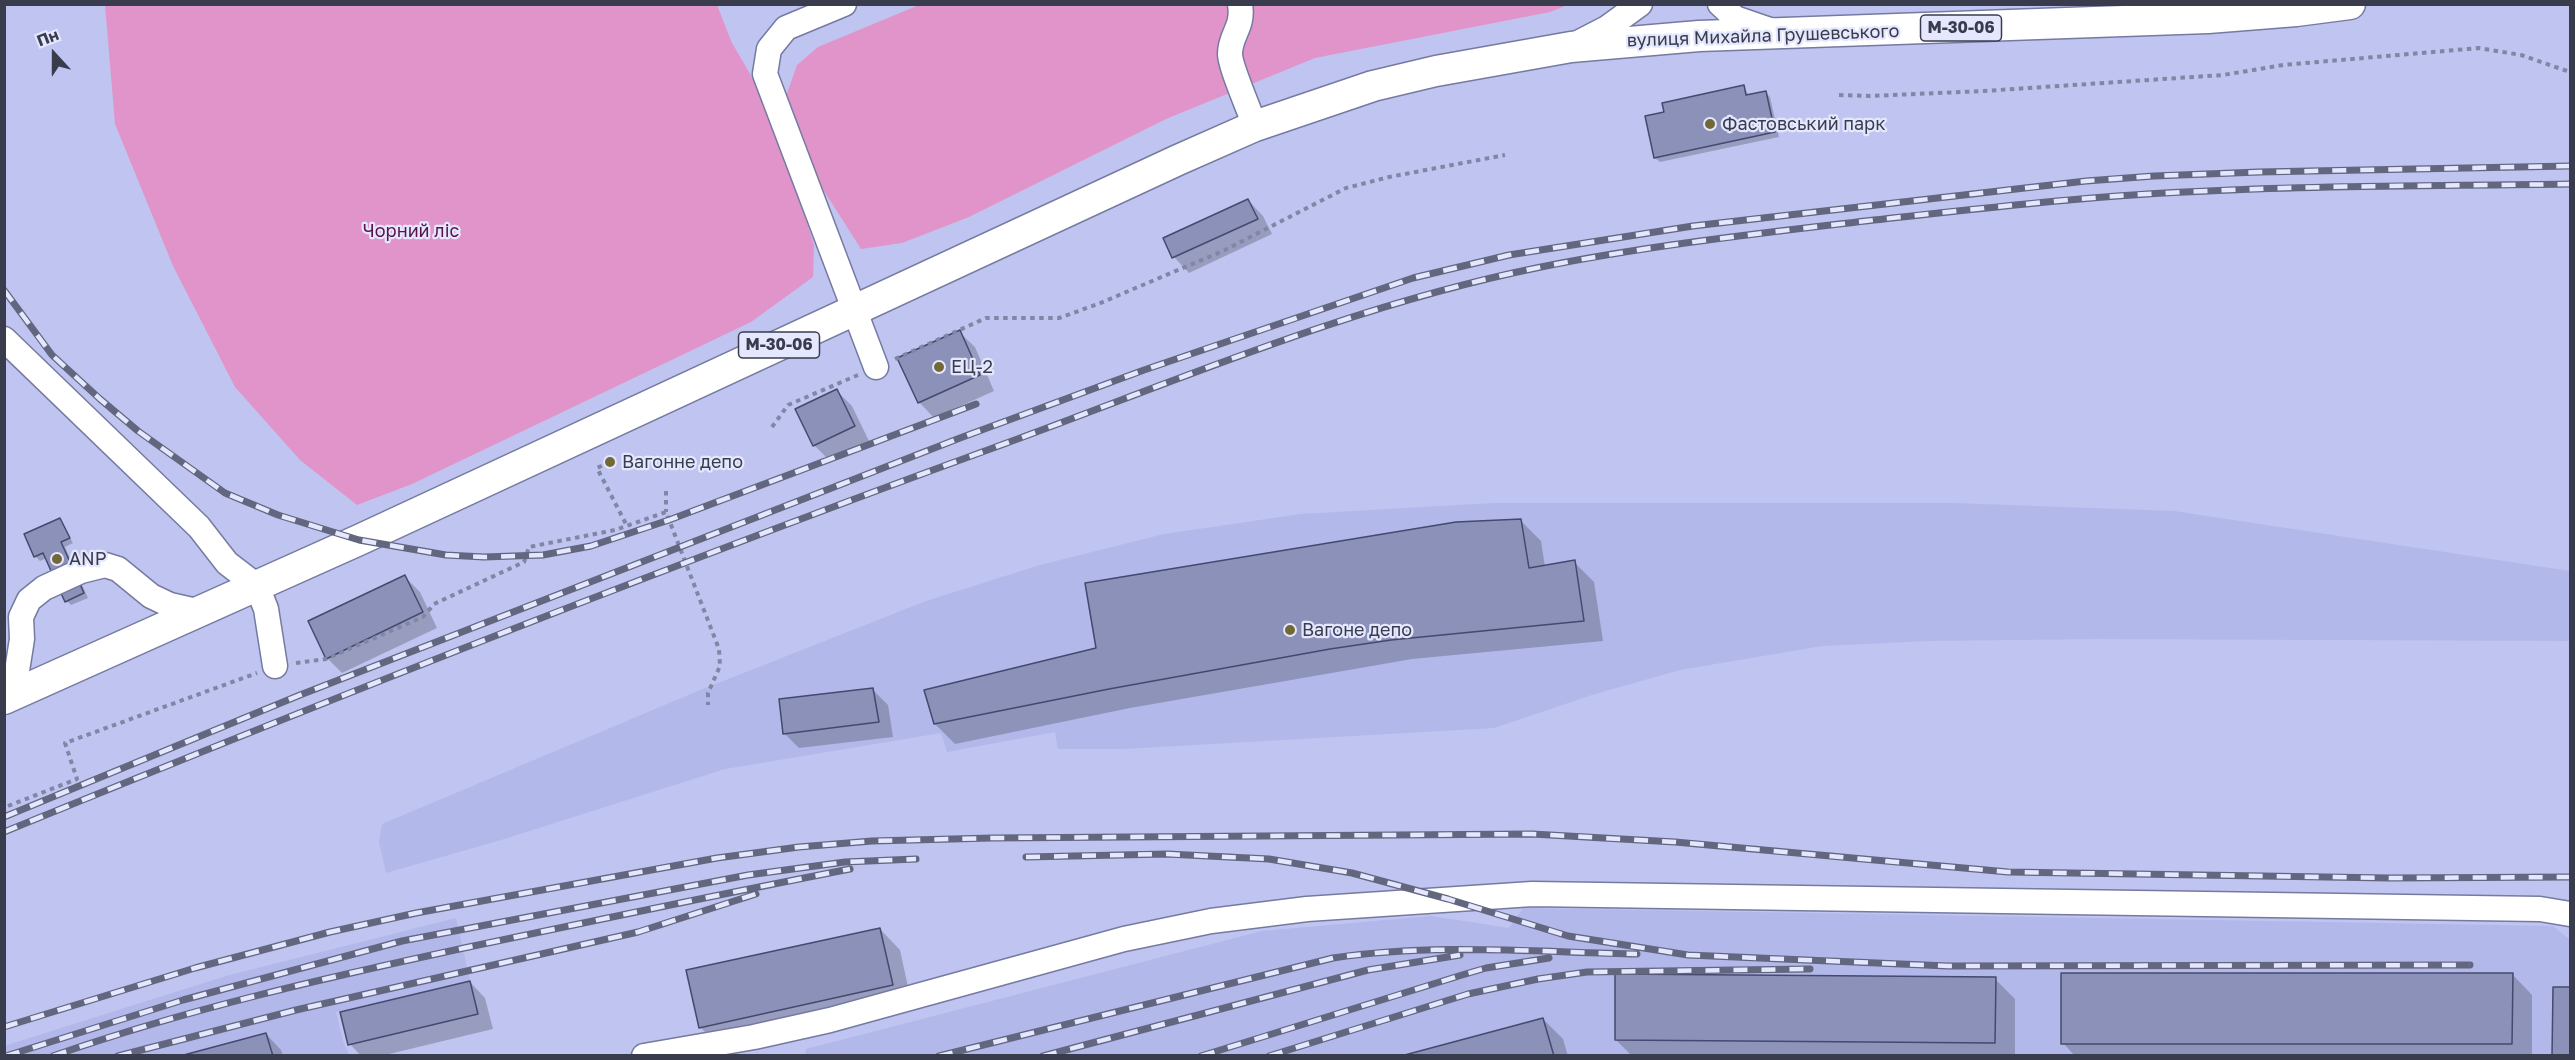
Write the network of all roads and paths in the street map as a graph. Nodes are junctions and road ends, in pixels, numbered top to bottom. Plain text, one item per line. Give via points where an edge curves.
1 (844, 4) edge
2 (1240, 4) edge
3 (1640, 4) edge
4 (1720, 4) edge
5 (2350, 4) edge
6 (1780, 34) junction
7 (1571, 47) junction
8 (2571, 72) edge
9 (1839, 95) dead end
10 (1255, 126) junction
11 (1505, 155) dead end
12 (854, 311) junction
13 (4, 339) edge
14 (876, 367) junction
15 (772, 427) dead end
16 (610, 462) dead end
17 (666, 491) dead end
18 (666, 512) junction
19 (627, 526) junction
20 (257, 586) junction
21 (201, 612) junction
22 (275, 666) junction
23 (6, 699) edge
24 (708, 705) dead end
25 (8, 806) dead end
26 (2571, 914) edge
27 (644, 1056) edge

1 - 12 street via 786,28 769,50 765,74
2 - 10 street via 1242,21 1230,56
3 - 7 street
4 - 6 street via 1735,18
5 - 6 main road, вулиця Михайла Грушевського / М-30-06 via 2208,18
6 - 7 main road, вулиця Михайла Грушевського / М-30-06 via 1665,38
7 - 10 main road, М-30-06 via 1372,86
8 - 9 path via 2521,55 2479,48 2283,65 2223,75 1961,92
10 - 12 main road, М-30-06
11 - 14 path via 1346,188 1223,250 1098,304 1059,318 986,318
12 - 14 street
12 - 20 main road, М-30-06
13 - 20 street via 199,527 227,563
14 - 15 path via 788,405
16 - 19 path via 597,468
17 - 18 path
18 - 19 path
18 - 24 path via 719,649 720,666 708,693
19 - 22 path via 529,547 524,562 434,604 423,617 326,659
20 - 21 main road, М-30-06
20 - 22 street via 266,609
21 - 23 main road, М-30-06
21 - 23 street via 151,596 118,569 105,565 81,571 44,588 29,600 21,617 16,677
22 - 25 path via 65,743 77,778
26 - 27 street via 2540,909 1532,894 1374,904 1307,909 1157,932 830,1020

